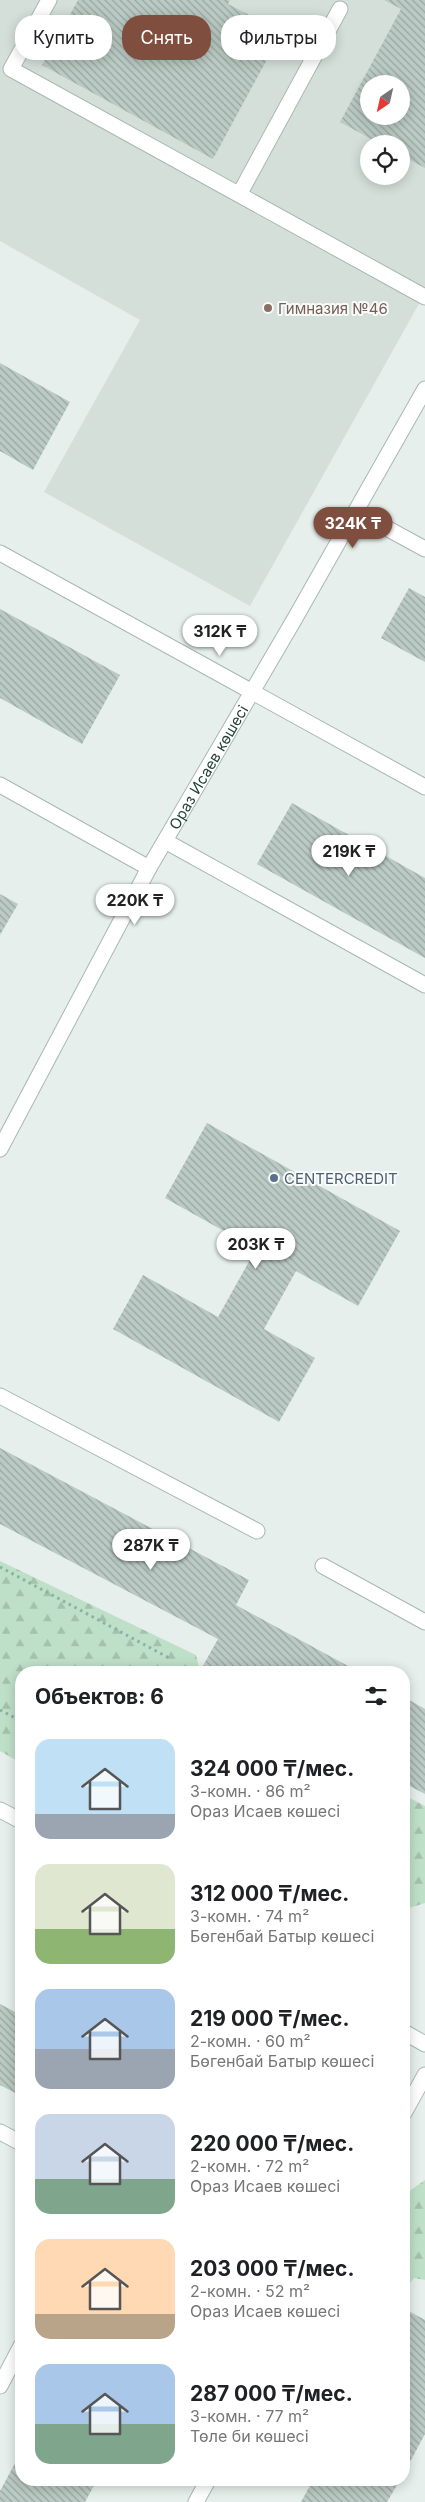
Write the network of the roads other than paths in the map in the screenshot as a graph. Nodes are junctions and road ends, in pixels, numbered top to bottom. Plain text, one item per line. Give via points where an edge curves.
1 (49, 0) edge
2 (340, 8) dead end
3 (240, 193) junction
4 (425, 298) edge
5 (425, 389) edge
6 (357, 512) junction
7 (425, 549) edge
8 (0, 553) edge
9 (252, 692) junction
10 (0, 785) edge
11 (425, 788) edge
12 (164, 841) junction
13 (149, 868) junction
14 (425, 985) edge
15 (0, 1149) edge
16 (0, 1396) edge
17 (257, 1531) dead end
18 (323, 1566) dead end
19 (425, 1622) edge
20 (0, 1810) edge
21 (15, 1818) edge
22 (410, 2035) edge
23 (425, 2044) edge
24 (425, 2075) edge
25 (410, 2102) edge
26 (0, 2132) edge
27 (15, 2140) edge
28 (15, 2357) edge
29 (0, 2386) edge
30 (205, 2486) edge
31 (196, 2502) edge

1 - 3 street via 11,69
2 - 3 street
3 - 4 street
5 - 6 street, Ораз Исаев көшесі
6 - 7 street
6 - 9 street, Ораз Исаев көшесі
8 - 9 street
9 - 11 street
9 - 12 street, Ораз Исаев көшесі
10 - 13 street
12 - 13 street, Ораз Исаев көшесі
12 - 14 street
13 - 15 street, Ораз Исаев көшесі
16 - 17 street
18 - 19 street
20 - 21 street
22 - 23 street
24 - 25 street
26 - 27 street
28 - 29 street
30 - 31 street

